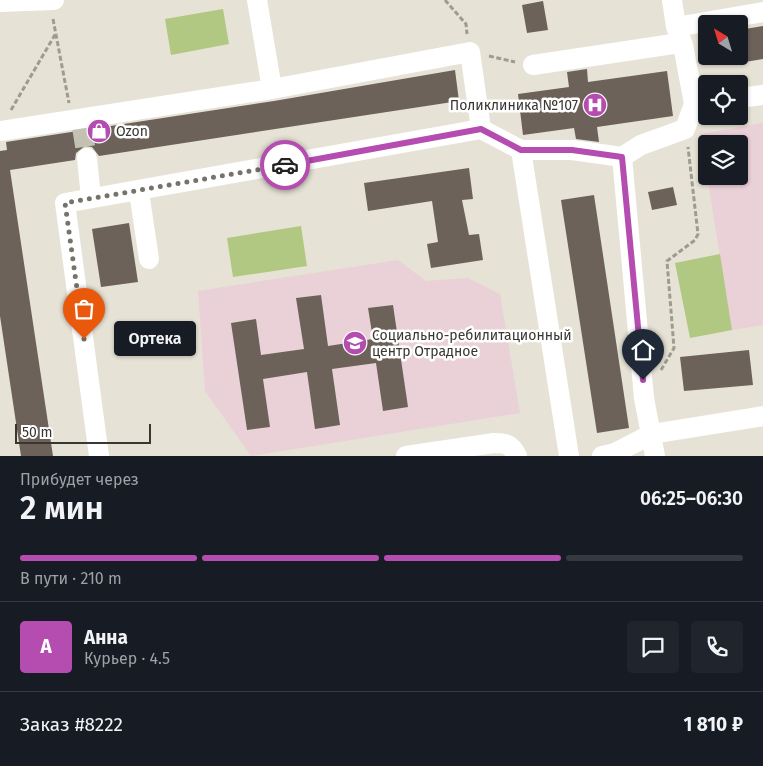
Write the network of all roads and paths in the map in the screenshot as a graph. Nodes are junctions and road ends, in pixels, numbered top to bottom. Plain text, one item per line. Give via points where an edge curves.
1 (52, 0) edge
2 (257, 0) edge
3 (445, 0) edge
4 (672, 0) edge
5 (0, 2) edge
6 (763, 12) edge
7 (56, 33) junction
8 (679, 36) junction
9 (470, 52) junction
10 (533, 65) joint
11 (272, 89) junction
12 (763, 95) edge
13 (698, 97) edge
14 (748, 97) edge
15 (698, 106) edge
16 (10, 110) dead end
17 (78, 121) junction
18 (481, 129) junction
19 (685, 129) junction
20 (0, 131) edge
21 (521, 150) junction
22 (622, 157) junction
23 (87, 158) tunnel mouth
24 (139, 192) junction
25 (91, 198) junction
26 (149, 259) dead end
27 (659, 373) dead end
28 (763, 416) edge
29 (652, 434) junction
30 (99, 456) edge
31 (406, 456) edge
32 (517, 456) edge
33 (569, 456) edge
34 (602, 456) edge
35 (656, 456) edge

1 - 5 lane
1 - 7 path
2 - 11 lane
3 - 9 path via 466,24
4 - 8 lane
6 - 8 lane
7 - 16 path
7 - 17 path
8 - 10 lane via 673,44
8 - 13 lane
9 - 10 path
9 - 11 lane
9 - 18 lane
11 - 17 lane
12 - 14 lane
15 - 19 lane
17 - 20 lane
18 - 21 lane
18 - 24 lane
19 - 22 lane via 641,145
19 - 27 path via 698,234 695,240 667,261 674,348
21 - 22 lane via 572,150
21 - 33 lane
22 - 29 lane via 644,398
23 - 25 lane
24 - 25 lane
24 - 26 lane
25 - 30 lane via 65,203
28 - 29 lane
29 - 34 lane via 616,453
29 - 35 lane
31 - 32 lane via 494,442 506,443

